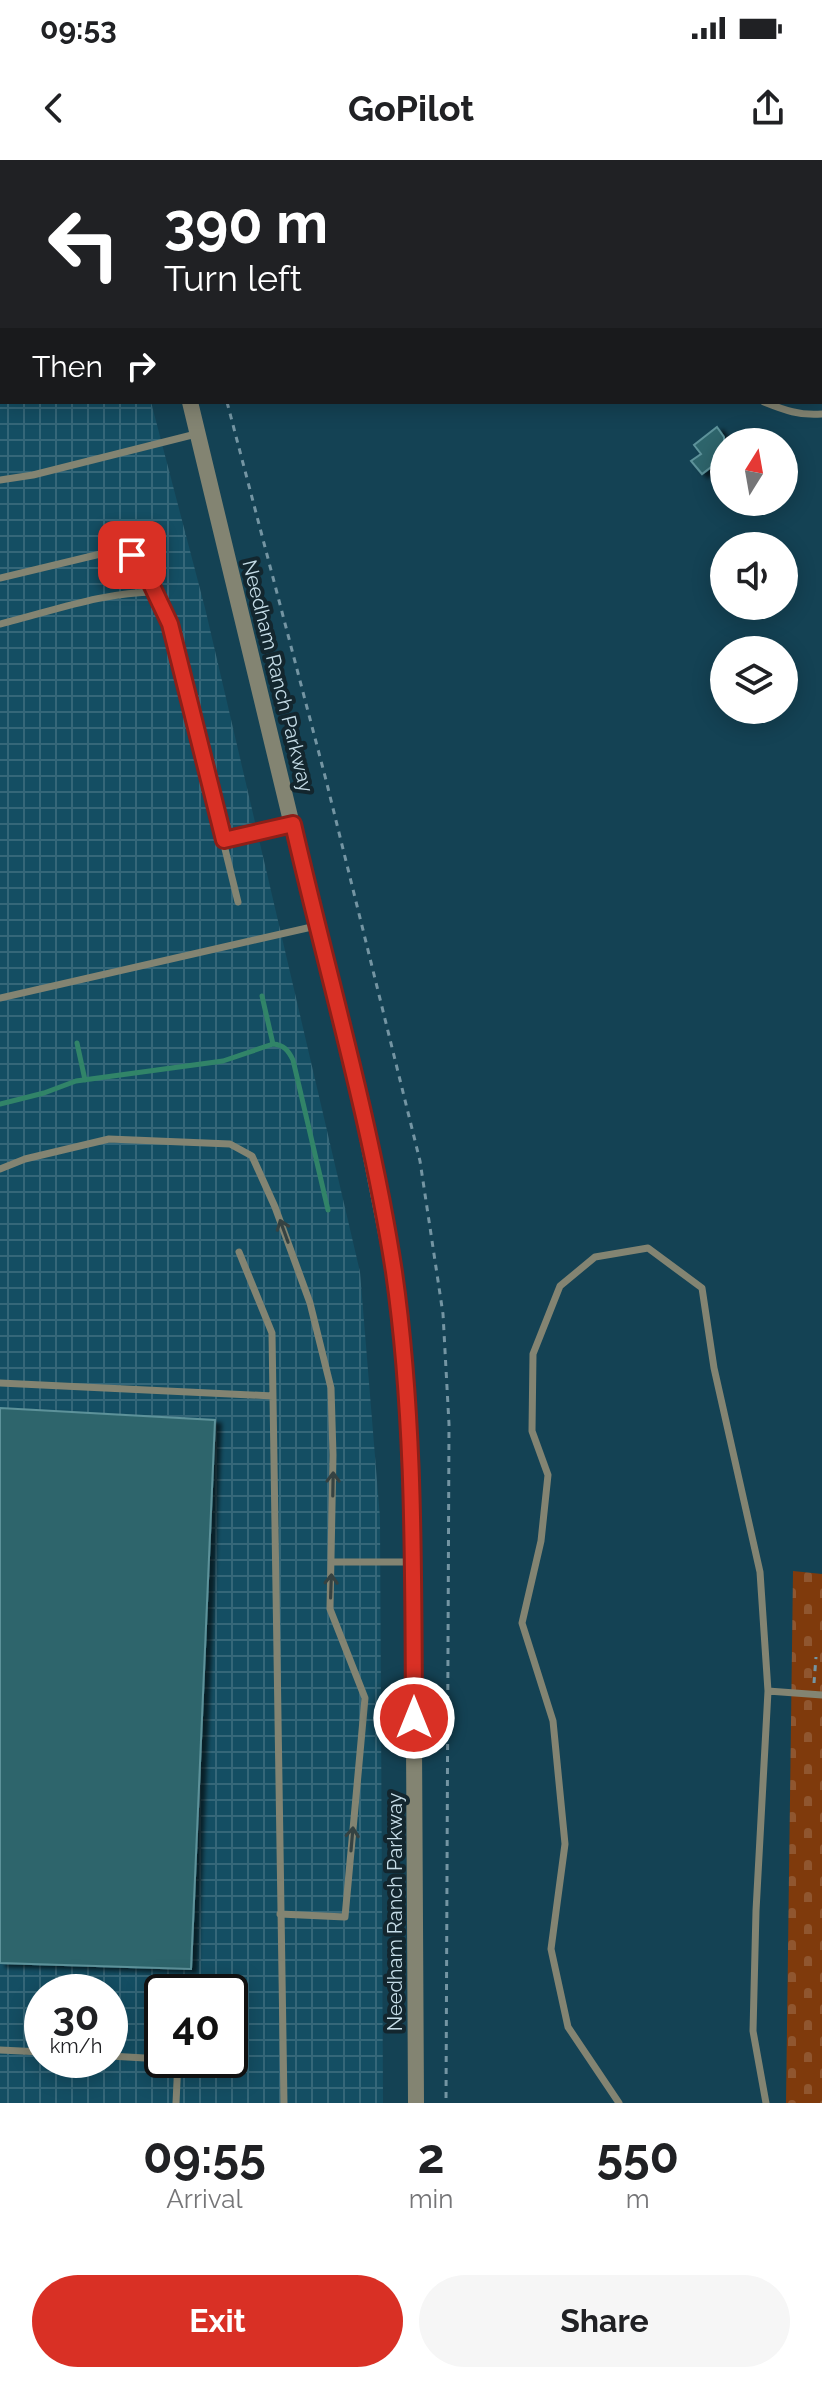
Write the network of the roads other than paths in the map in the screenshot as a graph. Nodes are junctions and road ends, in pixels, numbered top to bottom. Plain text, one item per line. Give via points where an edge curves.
1 (191, 404) edge
2 (769, 404) edge
3 (822, 414) edge
4 (199, 433) junction
5 (0, 480) edge
6 (0, 578) edge
7 (155, 592) junction
8 (0, 624) edge
9 (293, 824) junction
10 (224, 840) junction
11 (238, 902) dead end
12 (316, 926) junction
13 (0, 998) edge
14 (0, 1169) edge
15 (239, 1252) dead end
16 (0, 1383) edge
17 (273, 1396) junction
18 (332, 1562) junction
19 (413, 1562) junction
20 (768, 1691) junction
21 (818, 1694) edge
22 (280, 1914) junction
23 (0, 2050) edge
24 (24, 2051) edge
25 (176, 2078) edge
26 (176, 2103) edge
27 (284, 2103) edge
28 (416, 2103) edge
29 (619, 2103) edge
30 (766, 2103) edge

1 - 4 street, Needham Ranch Parkway
2 - 3 lane
4 - 5 lane
4 - 9 street, Needham Ranch Parkway
6 - 7 lane via 117,550 132,555 143,567
7 - 8 lane
7 - 10 lane via 170,624
9 - 10 lane
9 - 12 street, Needham Ranch Parkway
10 - 11 lane
12 - 13 lane
12 - 19 street, Needham Ranch Parkway via 360,1101 393,1269 405,1364
18 -> 14 lane via 331,1388 310,1303 252,1156 230,1144 109,1139
15 - 17 lane via 272,1333
16 - 17 lane
17 - 22 lane
18 - 19 lane
22 -> 18 lane via 345,1917 365,1698 330,1609
19 - 28 street, Needham Ranch Parkway
20 - 21 lane
20 - 29 lane via 760,1572 714,1368 702,1288 648,1248 595,1257 560,1286 533,1354 532,1431 548,1475 541,1541 522,1623 553,1721 565,1844 551,1949 568,2027
20 - 30 lane via 753,2031
22 - 27 lane
23 - 24 lane
25 - 26 lane

